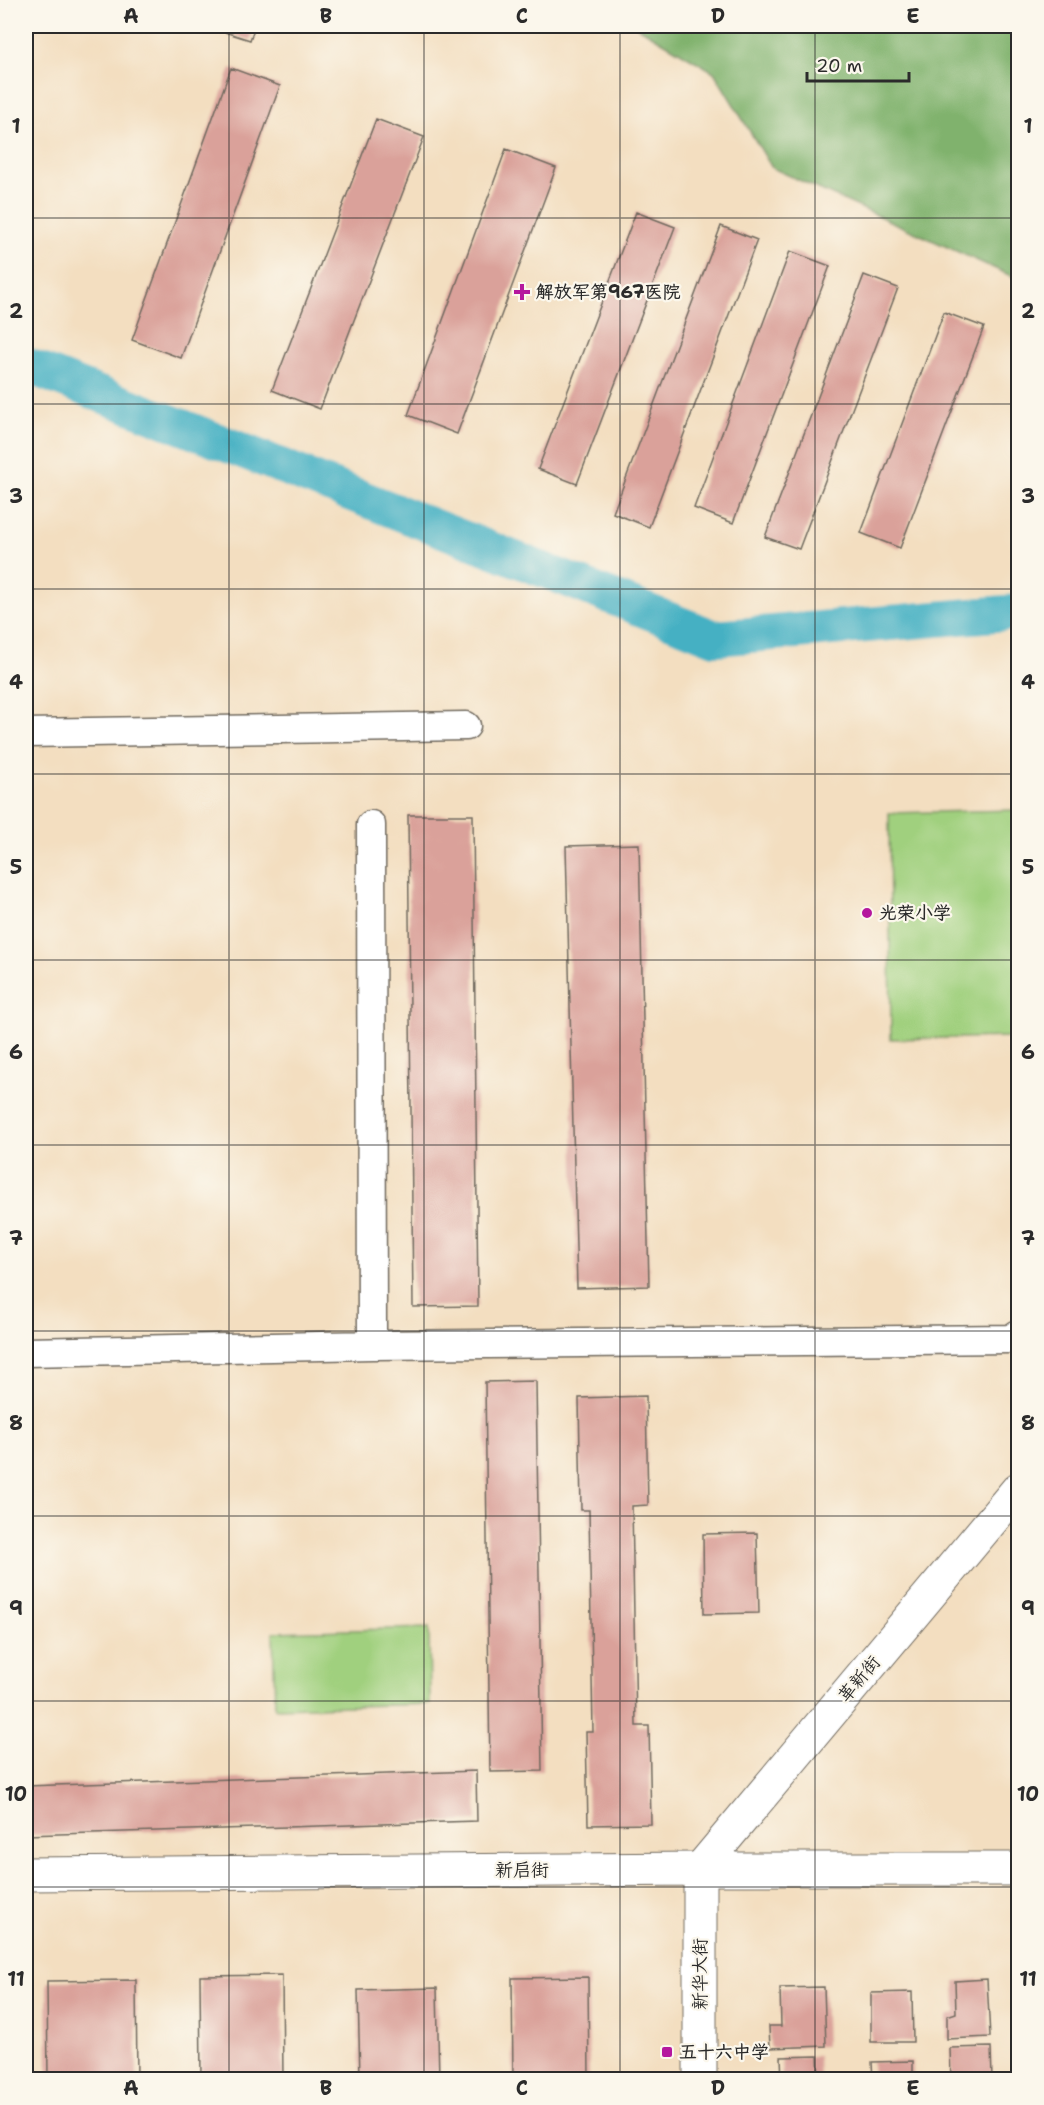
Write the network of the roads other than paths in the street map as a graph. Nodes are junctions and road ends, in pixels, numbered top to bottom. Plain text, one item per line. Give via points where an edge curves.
1 (466, 726) dead end
2 (26, 733) edge
3 (371, 825) dead end
4 (1018, 1334) edge
5 (372, 1345) junction
6 (26, 1352) edge
7 (1018, 1489) edge
8 (700, 1869) junction
9 (1018, 1869) edge
10 (26, 1874) edge
11 (699, 2079) edge

1 - 2 street
3 - 5 street
4 - 5 street via 1011,1340
5 - 6 street
7 - 8 street, 革新街
8 - 9 street, 新启街
8 - 10 street, 新启街
8 - 11 street, 新华大街

